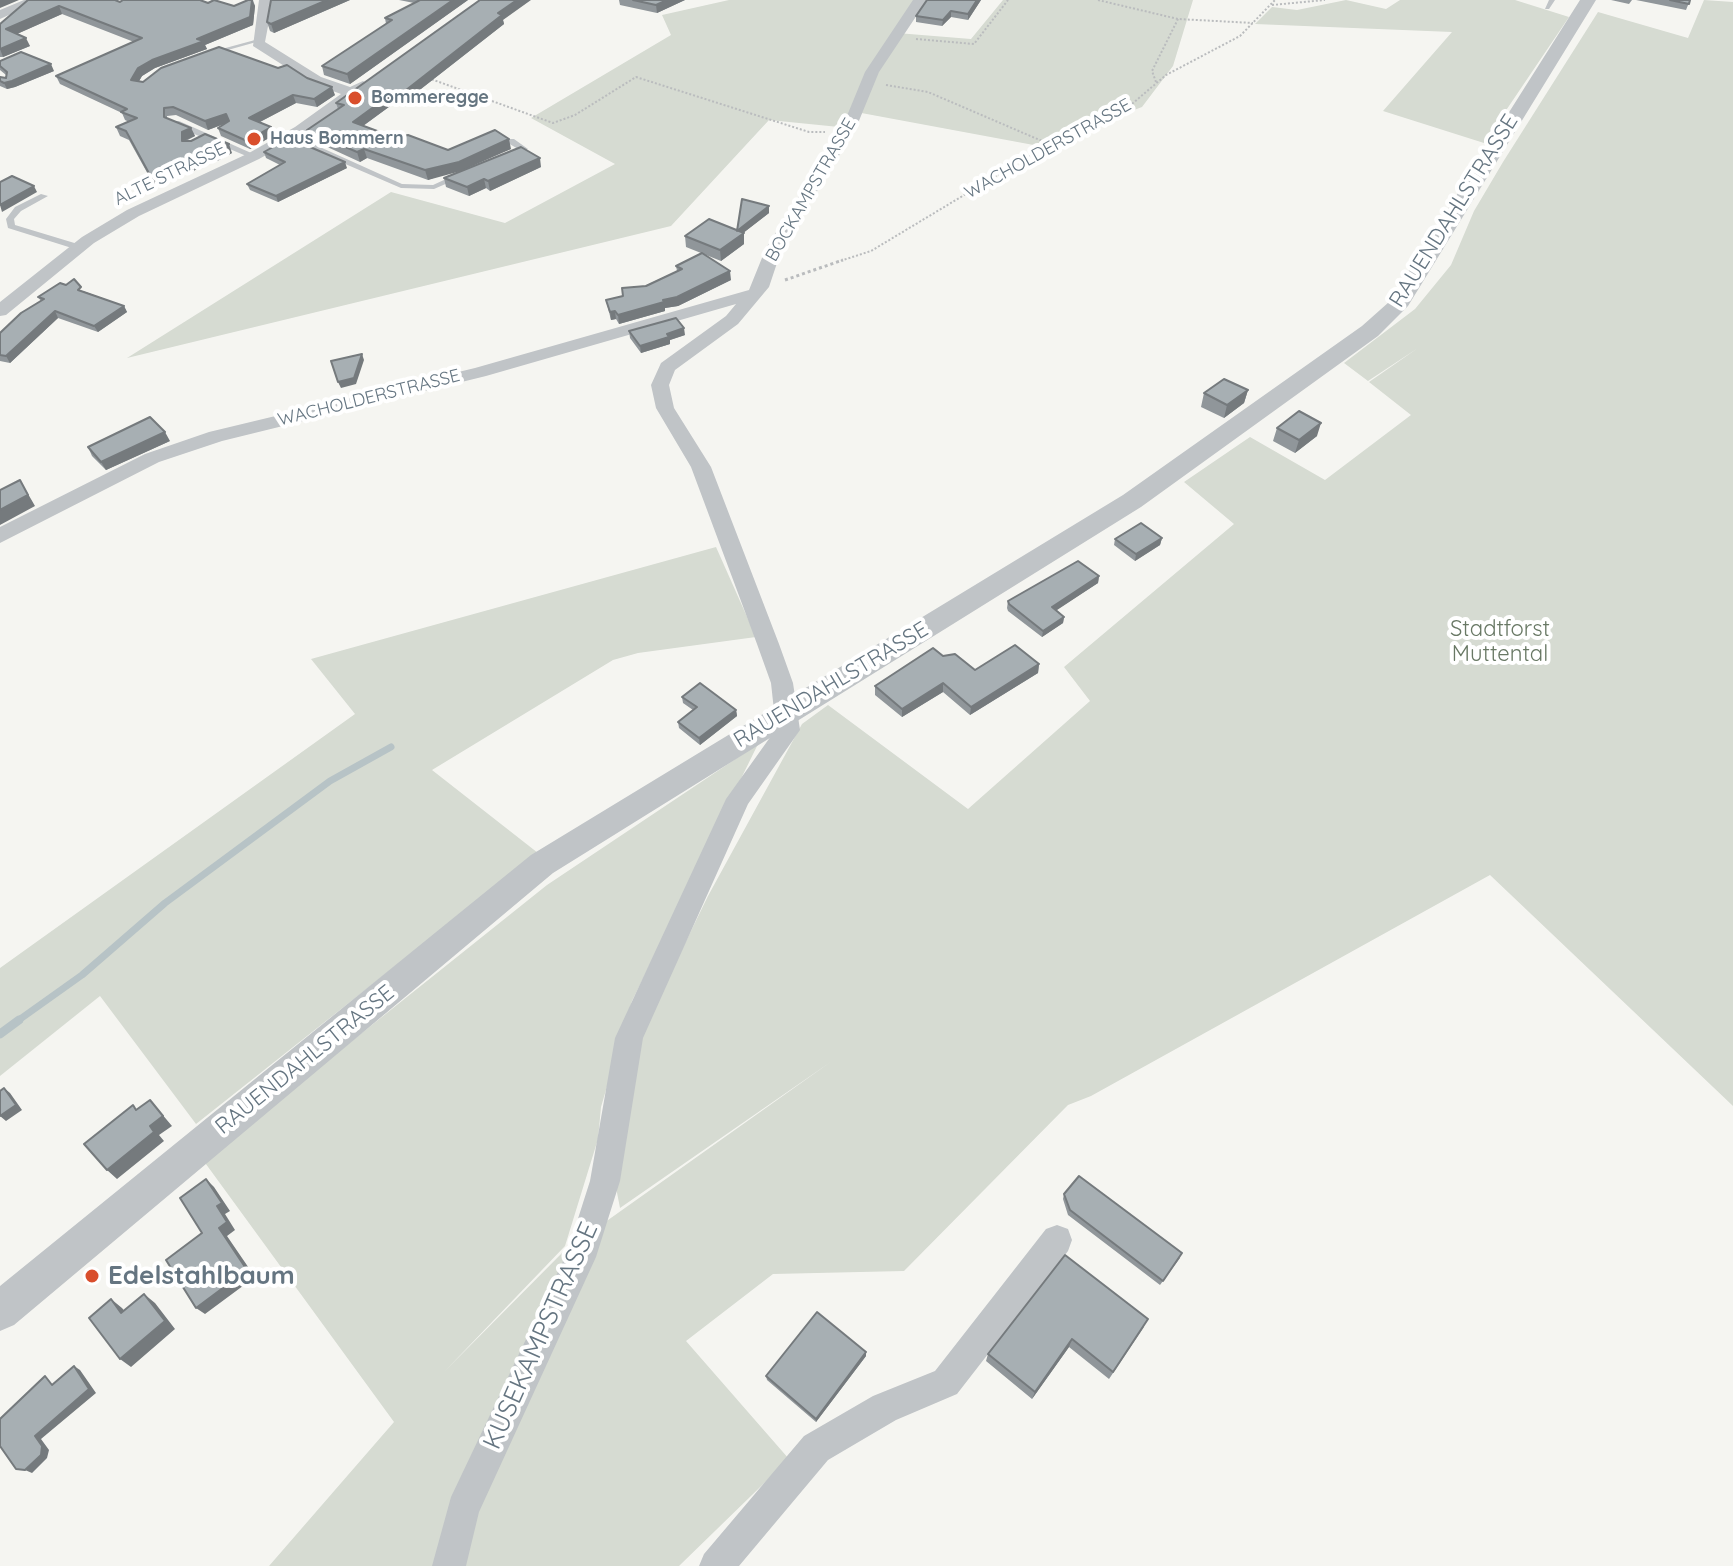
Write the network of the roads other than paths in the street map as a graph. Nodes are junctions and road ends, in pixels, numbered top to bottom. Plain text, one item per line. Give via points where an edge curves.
1 (35, 0) edge
2 (266, 0) edge
3 (920, 0) edge
4 (1552, 0) edge
5 (1588, 0) edge
6 (1547, 8) dead end
7 (0, 15) edge
8 (257, 41) junction
9 (205, 55) edge
10 (379, 74) edge
11 (353, 93) junction
12 (172, 120) edge
13 (217, 131) edge
14 (208, 136) junction
15 (288, 136) junction
16 (199, 141) edge
17 (511, 141) edge
18 (254, 156) junction
19 (497, 161) edge
20 (469, 173) edge
21 (44, 196) dead end
22 (78, 247) junction
23 (756, 291) junction
24 (0, 311) edge
25 (0, 536) edge
26 (787, 711) junction
27 (1057, 1240) dead end
28 (0, 1311) edge
29 (449, 1566) edge
30 (716, 1566) edge

1 - 7 street
2 - 8 street via 258,17
3 - 23 street, BOCKAMPSTRASSE via 866,82 847,132 774,248
4 - 6 lane
5 - 26 street, RAUENDAHLSTRASSE via 1397,306 1370,331 1132,501
8 - 9 lane
8 - 11 street via 316,80
10 - 11 street, ALTE STRASSE
11 - 15 street, ALTE STRASSE
12 - 14 lane
13 - 14 lane
14 - 16 lane
14 - 18 lane
15 - 18 street, ALTE STRASSE
15 - 20 lane via 401,186 434,187
17 - 19 lane via 524,149
18 - 22 street, ALTE STRASSE via 133,213
21 - 22 lane via 14,212 11,226
22 - 24 street, ALTE STRASSE
23 - 25 street, WACHOLDERSTRASSE via 493,368 216,436 152,458
23 - 26 street, BOCKAMPSTRASSE via 732,320 667,367 660,385 665,408 701,467 782,683
26 - 28 street, RAUENDAHLSTRASSE via 542,864
26 - 29 street, KUSEKAMPSTRASSE via 788,730 738,799 629,1038 605,1181 581,1257 463,1509
27 - 30 street via 946,1383 885,1408 816,1448

